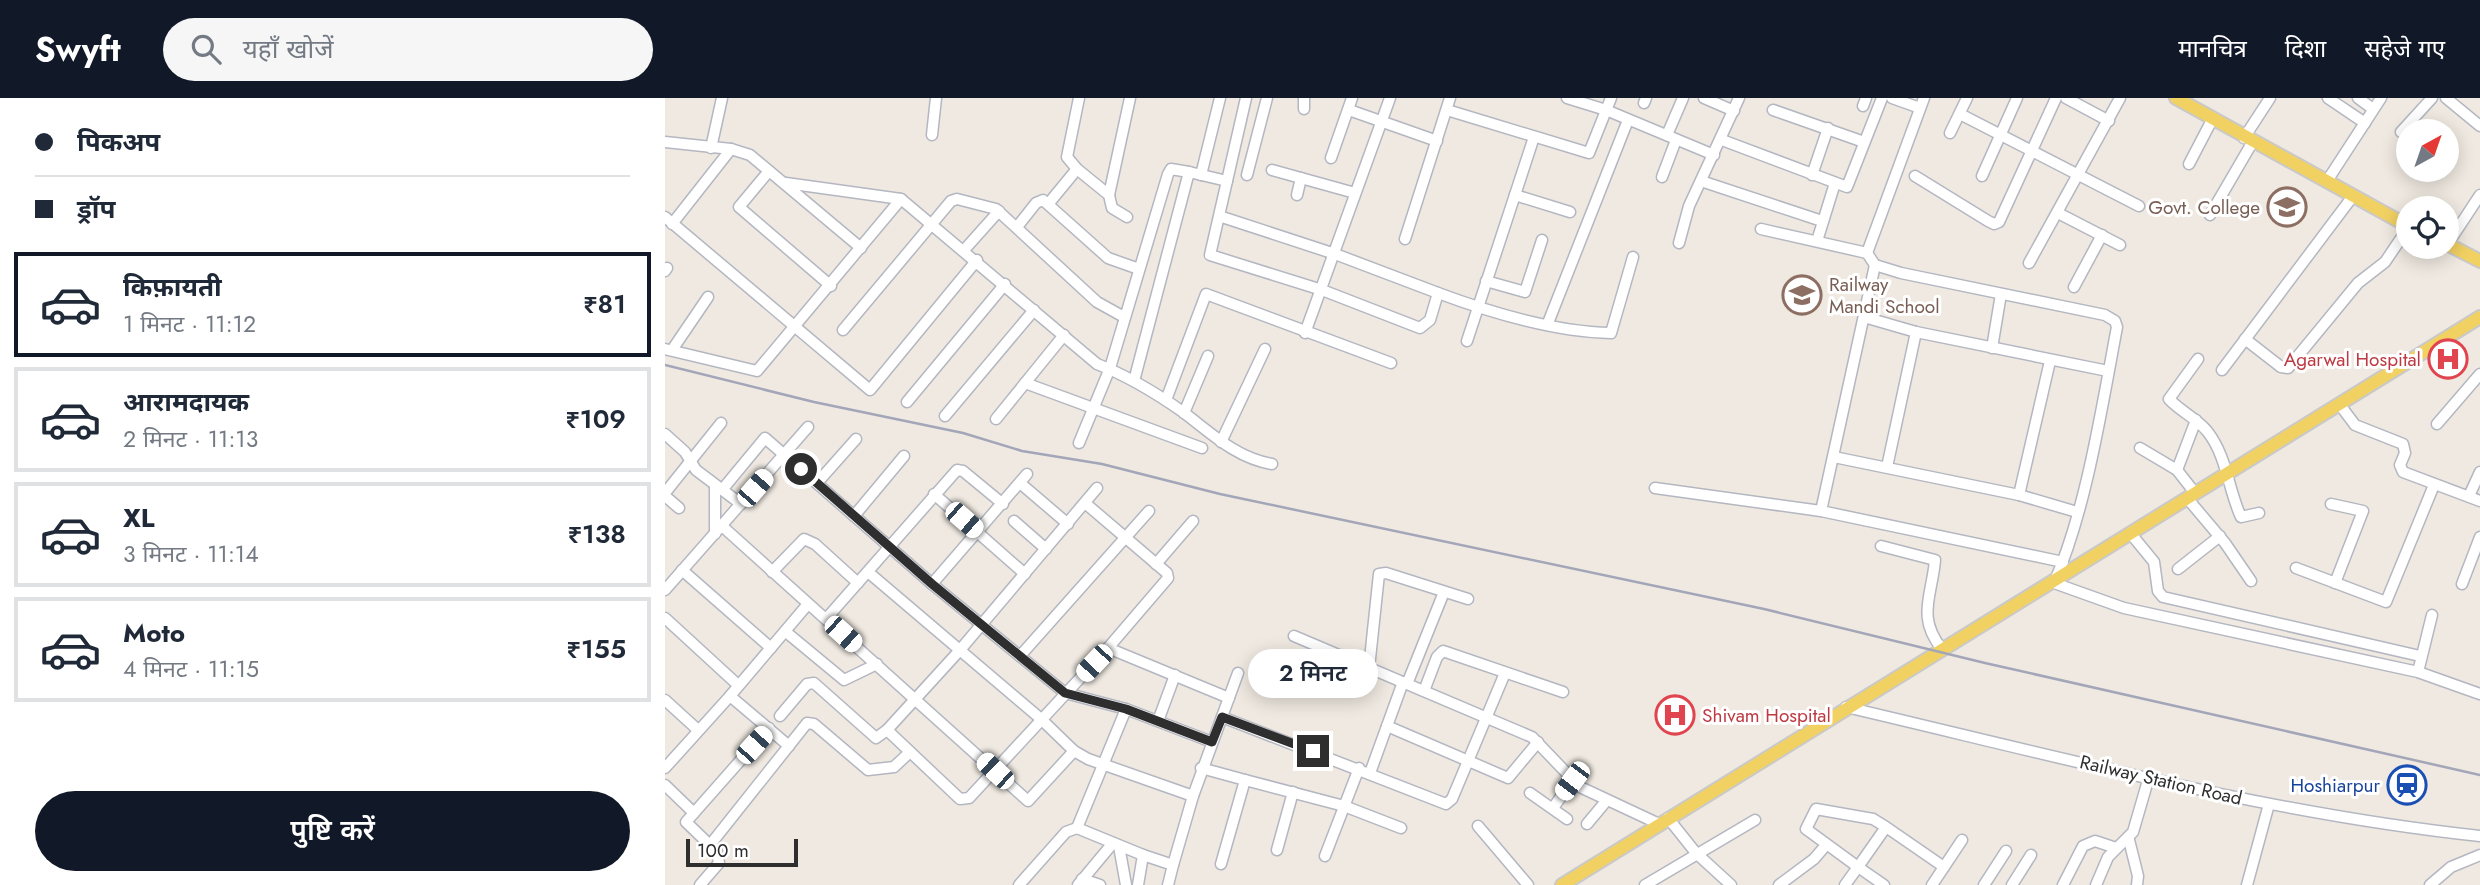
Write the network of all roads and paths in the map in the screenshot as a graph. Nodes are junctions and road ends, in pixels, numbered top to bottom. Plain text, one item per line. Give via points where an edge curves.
1 (722, 98) edge
2 (936, 98) edge
3 (1079, 98) edge
4 (1130, 98) edge
5 (1220, 98) edge
6 (1246, 98) edge
7 (1267, 98) edge
8 (1352, 98) edge
9 (1390, 98) edge
10 (1450, 98) edge
11 (1567, 98) edge
12 (1611, 98) edge
13 (1683, 98) edge
14 (1704, 98) edge
15 (1739, 98) edge
16 (1882, 98) edge
17 (1892, 98) edge
18 (1967, 98) edge
19 (2017, 98) edge
20 (2056, 98) edge
21 (2066, 98) edge
22 (2120, 98) edge
23 (2176, 98) edge
24 (2270, 98) edge
25 (2328, 98) edge
26 (2358, 98) edge
27 (2381, 98) edge
28 (2432, 98) edge
29 (2446, 98) edge
30 (1922, 103) edge
31 (2373, 109) junction
32 (1349, 110) junction
33 (1447, 110) junction
34 (1606, 110) junction
35 (1773, 110) dead end
36 (1734, 111) junction
37 (1960, 114) junction
38 (2213, 118) junction
39 (2413, 119) edge
40 (1628, 120) junction
41 (2109, 121) junction
42 (2365, 122) junction
43 (1383, 123) junction
44 (2480, 126) edge
45 (1828, 128) junction
46 (1950, 133) dead end
47 (932, 135) dead end
48 (1999, 135) junction
49 (1534, 137) junction
50 (1672, 138) junction
51 (1722, 140) junction
52 (2248, 140) junction
53 (1437, 141) junction
54 (665, 142) edge
55 (1864, 142) junction
56 (711, 148) junction
57 (731, 149) junction
58 (2033, 152) junction
59 (1714, 155) junction
60 (1331, 158) dead end
61 (2189, 164) dead end
62 (1077, 169) junction
63 (1272, 170) dead end
64 (769, 171) junction
65 (1189, 172) junction
66 (1201, 175) junction
67 (1247, 175) dead end
68 (1812, 175) junction
69 (2080, 175) junction
70 (1915, 176) dead end
71 (1982, 176) dead end
72 (1662, 177) dead end
73 (1301, 178) junction
74 (1227, 181) junction
75 (1701, 181) junction
76 (2327, 181) junction
77 (785, 183) junction
78 (1835, 183) junction
79 (1355, 193) junction
80 (1109, 195) junction
81 (1297, 195) dead end
82 (1515, 195) junction
83 (2480, 195) edge
84 (2353, 196) junction
85 (901, 199) junction
86 (1049, 203) junction
87 (2139, 206) dead end
88 (999, 211) junction
89 (1570, 212) dead end
90 (2058, 213) junction
91 (2210, 215) dead end
92 (1219, 216) junction
93 (1127, 217) dead end
94 (669, 220) edge
95 (2396, 220) edge
96 (1822, 221) junction
97 (933, 223) junction
98 (1017, 227) junction
99 (2459, 227) edge
100 (1761, 229) dead end
101 (2102, 235) junction
102 (1405, 239) dead end
103 (1542, 240) dead end
104 (1817, 241) junction
105 (1679, 243) dead end
106 (2120, 245) dead end
107 (2396, 247) edge
108 (861, 248) junction
109 (965, 249) junction
110 (2459, 251) edge
111 (1867, 253) junction
112 (1335, 254) junction
113 (1633, 257) dead end
114 (977, 260) junction
115 (2480, 261) edge
116 (2029, 263) dead end
117 (1875, 265) junction
118 (1139, 269) junction
119 (1486, 281) junction
120 (1005, 284) junction
121 (831, 286) junction
122 (2074, 287) dead end
123 (1322, 290) junction
124 (1438, 293) junction
125 (2001, 294) junction
126 (708, 297) dead end
127 (1477, 307) junction
128 (1034, 310) junction
129 (1124, 317) junction
130 (1864, 317) junction
131 (2480, 317) edge
132 (1548, 323) junction
133 (795, 328) junction
134 (843, 330) dead end
135 (1305, 332) junction
136 (1916, 332) junction
137 (1064, 335) junction
138 (2245, 339) junction
139 (1467, 341) dead end
140 (1992, 348) junction
141 (1265, 349) dead end
142 (669, 350) edge
143 (1208, 356) dead end
144 (2198, 359) dead end
145 (2050, 361) junction
146 (1391, 363) dead end
147 (1110, 368) junction
148 (2222, 370) dead end
149 (2108, 371) junction
150 (2480, 374) edge
151 (1134, 381) junction
152 (1025, 383) junction
153 (1166, 400) junction
154 (907, 402) dead end
155 (2340, 405) junction
156 (1095, 409) junction
157 (1184, 413) junction
158 (945, 416) dead end
159 (996, 419) dead end
160 (2196, 420) junction
161 (721, 423) dead end
162 (2437, 424) dead end
163 (808, 427) dead end
164 (665, 434) edge
165 (856, 439) dead end
166 (1221, 442) junction
167 (1080, 443) dead end
168 (1202, 448) dead end
169 (2140, 448) dead end
170 (785, 454) junction
171 (904, 456) dead end
172 (1834, 457) junction
173 (690, 461) junction
174 (1272, 464) dead end
175 (1887, 467) junction
176 (2177, 470) junction
177 (2480, 472) edge
178 (2229, 474) junction
179 (817, 483) junction
180 (2434, 485) junction
181 (718, 487) junction
182 (1097, 488) dead end
183 (1655, 488) dead end
184 (665, 494) edge
185 (934, 494) junction
186 (2019, 495) junction
187 (2191, 496) junction
188 (2469, 496) junction
189 (2480, 501) edge
190 (1085, 503) junction
191 (741, 504) junction
192 (1003, 504) junction
193 (2330, 504) dead end
194 (679, 508) dead end
195 (1149, 511) dead end
196 (1821, 511) junction
197 (2077, 512) junction
198 (2259, 513) dead end
199 (854, 516) junction
200 (1014, 521) dead end
201 (1193, 521) dead end
202 (1068, 524) junction
203 (718, 530) junction
204 (979, 534) junction
205 (2131, 534) junction
206 (2220, 536) junction
207 (1125, 537) junction
208 (2480, 537) edge
209 (889, 545) junction
210 (1881, 546) dead end
211 (1046, 549) junction
212 (2063, 562) junction
213 (1156, 564) junction
214 (2296, 568) dead end
215 (2178, 569) dead end
216 (682, 570) junction
217 (772, 572) junction
218 (868, 572) junction
219 (1025, 573) junction
220 (2251, 581) dead end
221 (858, 583) junction
222 (2054, 583) junction
223 (2335, 583) junction
224 (932, 584) junction
225 (2462, 584) dead end
226 (665, 590) edge
227 (1444, 592) junction
228 (1468, 598) dead end
229 (808, 604) junction
230 (2432, 615) dead end
231 (665, 618) edge
232 (825, 619) junction
233 (982, 623) junction
234 (786, 632) junction
235 (1294, 636) dead end
236 (771, 648) junction
237 (1108, 648) junction
238 (1942, 649) junction
239 (960, 650) junction
240 (1020, 656) junction
241 (2420, 656) junction
242 (877, 664) junction
243 (1369, 668) junction
244 (2418, 672) junction
245 (1238, 673) dead end
246 (1505, 673) junction
247 (1175, 675) junction
248 (1405, 683) junction
249 (739, 685) junction
250 (1424, 691) junction
251 (1563, 692) dead end
252 (1065, 693) junction
253 (2480, 694) edge
254 (730, 696) junction
255 (915, 698) junction
256 (1229, 698) junction
257 (665, 700) edge
258 (1845, 707) junction
259 (1126, 709) junction
260 (780, 716) dead end
261 (1222, 717) junction
262 (1485, 717) junction
263 (1041, 719) junction
264 (1158, 721) junction
265 (1387, 726) junction
266 (769, 728) junction
267 (698, 730) junction
268 (887, 730) junction
269 (1212, 742) junction
270 (1538, 742) junction
271 (789, 746) junction
272 (1074, 751) junction
273 (910, 752) junction
274 (1467, 762) junction
275 (1104, 764) junction
276 (665, 768) edge
277 (1201, 768) junction
278 (1359, 768) junction
279 (995, 771) junction
280 (1370, 773) junction
281 (2149, 777) junction
282 (1245, 780) junction
283 (1572, 781) junction
284 (667, 791) edge
285 (1293, 792) junction
286 (1530, 793) dead end
287 (1192, 796) junction
288 (1607, 800) junction
289 (2269, 804) junction
290 (1344, 806) junction
291 (1553, 808) junction
292 (694, 813) junction
293 (1567, 819) dead end
294 (1755, 820) dead end
295 (1664, 821) junction
296 (1587, 824) dead end
297 (1478, 827) dead end
298 (1886, 827) junction
299 (1077, 828) junction
300 (1401, 828) dead end
301 (2480, 836) edge
302 (1962, 840) dead end
303 (2129, 840) junction
304 (1116, 844) junction
305 (710, 845) junction
306 (1826, 845) junction
307 (2116, 848) junction
308 (1277, 850) dead end
309 (2006, 852) dead end
310 (1696, 853) junction
311 (1143, 855) junction
312 (2031, 855) dead end
313 (2480, 855) edge
314 (1325, 856) dead end
315 (1221, 864) dead end
316 (1173, 865) junction
317 (1858, 867) junction
318 (1944, 867) junction
319 (1080, 882) edge
320 (701, 885) edge
321 (1019, 885) edge
322 (1100, 885) edge
323 (1126, 885) edge
324 (1137, 885) edge
325 (1168, 885) edge
326 (1528, 885) edge
327 (1564, 885) edge
328 (1645, 885) edge
329 (1731, 885) edge
330 (1779, 885) edge
331 (1846, 885) edge
332 (1884, 885) edge
333 (1932, 885) edge
334 (1985, 885) edge
335 (2012, 885) edge
336 (2063, 885) edge
337 (2096, 885) edge
338 (2137, 885) edge
339 (2247, 885) edge
340 (2430, 885) edge

1 - 56 street
2 - 47 street
3 - 62 street via 1067,153
4 - 80 street
5 - 66 street
6 - 74 street
7 - 67 street
8 - 32 street
9 - 43 street
10 - 33 street
11 - 34 street
12 - 34 street
13 - 50 street
14 - 36 street
15 - 36 street
16 - 55 street
17 - 30 street
18 - 37 street
19 - 48 street
20 - 58 street
21 - 41 street
22 - 41 street
23 - 38 main road
24 - 52 street
25 - 42 street
26 - 31 street
27 - 31 street
28 - 39 street
29 - 44 street
30 - 111 street
31 - 42 street
32 - 43 street
32 - 60 street
33 - 49 street
33 - 53 street
34 - 40 street
34 - 49 street via 1589,153
35 - 45 street
36 - 51 street
37 - 46 street
37 - 48 street
38 - 52 main road
38 - 61 street
40 - 50 street
40 - 132 street
41 - 69 street
42 - 76 street
43 - 53 street
43 - 79 street
45 - 55 street
45 - 68 street
48 - 58 street
48 - 71 street
49 - 82 street
50 - 59 street
50 - 72 street
51 - 59 street
51 - 68 street
52 - 76 main road
52 - 91 street
53 - 102 street
54 - 56 street
55 - 78 street via 1850,185
56 - 57 street
57 - 64 street via 750,155
57 - 94 street
58 - 69 street
58 - 70 street via 2003,218 1994,224
59 - 75 street
62 - 80 street
62 - 86 street
63 - 73 street
64 - 77 street
64 - 121 street via 739,207
65 - 66 street
65 - 118 street via 1169,171
65 - 151 street
66 - 74 street
68 - 78 street
69 - 87 street
69 - 90 street
73 - 79 street
73 - 81 street
74 - 92 street
75 - 96 street
75 - 105 street
76 - 84 main road
77 - 85 street
77 - 108 street
78 - 96 street
79 - 112 street
80 - 93 street via 1112,208
82 - 89 street
82 - 119 street
83 - 99 street
84 - 95 main road
84 - 138 street
85 - 97 street
85 - 108 street
86 - 98 street via 1036,203
86 - 118 street via 1108,258
88 - 97 street via 954,199
88 - 98 street
88 - 109 street
90 - 101 street
90 - 116 street
92 - 112 street
92 - 123 street via 1211,256
94 - 133 street
96 - 104 street
97 - 109 street
97 - 134 street
98 - 129 street via 1097,302
100 - 104 street
101 - 106 street
101 - 122 street
103 - 119 street via 1525,292
104 - 111 street
107 - 138 street via 2358,283 2288,368
108 - 121 street
109 - 114 street
110 - 115 main road
111 - 117 street
112 - 123 street
112 - 124 street
113 - 132 street via 1613,331
114 - 120 street
114 - 133 street via 870,390
117 - 125 street
117 - 130 street
118 - 129 street
119 - 127 street
120 - 128 street
120 - 154 street
121 - 133 street
123 - 124 street via 1420,328 1430,320
123 - 135 street
124 - 127 street
125 - 140 street
125 - 149 street via 2110,318 2116,327
126 - 142 street
127 - 132 street
127 - 139 street
128 - 137 street
128 - 158 street
129 - 147 street
130 - 136 street
130 - 172 street
131 - 155 main road
133 - 142 street via 757,371
135 - 146 street
135 - 153 street via 1206,294
136 - 140 street
136 - 175 street
137 - 147 street via 1097,364
137 - 152 street
138 - 148 street
140 - 145 street
141 - 166 street
143 - 157 street
144 - 160 street via 2169,399
145 - 149 street
145 - 186 street
147 - 151 street
147 - 156 street
149 - 197 street
150 - 162 street
151 - 153 street
152 - 156 street
152 - 159 street
153 - 157 street
155 - 178 main road
155 - 180 street via 2355,425 2403,444 2401,469
156 - 167 street
156 - 168 street
157 - 166 street
160 - 176 street
160 - 178 street via 2212,438
161 - 173 street
163 - 170 street
164 - 173 street
165 - 179 street
166 - 174 street
169 - 176 street
170 - 179 street
170 - 181 street via 763,438
170 - 191 street
171 - 199 street
172 - 175 street
172 - 196 street
173 - 181 street
173 - 184 street
175 - 186 street
176 - 187 street
177 - 188 street
178 - 187 main road
178 - 198 street via 2241,517
179 - 199 street
180 - 188 street
180 - 223 street via 2387,601
181 - 191 street
181 - 203 street
182 - 190 street
183 - 196 street
184 - 194 street
185 - 192 street via 960,470
185 - 204 street
185 - 209 street
186 - 197 street
187 - 205 main road
187 - 206 street
188 - 189 street
190 - 202 street
190 - 207 street
191 - 203 street
192 - 202 street via 1024,479
192 - 204 street
193 - 223 street via 2363,512
195 - 207 street
196 - 212 street
197 - 212 street
199 - 209 street
200 - 211 street
201 - 213 street
202 - 211 street
203 - 216 street
203 - 217 street
204 - 219 street
204 - 224 street
205 - 222 main road
205 - 241 street via 2154,562 2163,597
206 - 215 street
206 - 220 street
207 - 213 street
207 - 240 street
208 - 225 street
209 - 218 street
209 - 224 street
210 - 238 street via 1935,560 1927,617 1931,636
211 - 219 street
212 - 222 street
213 - 237 street via 1168,578
214 - 223 street
216 - 226 street
216 - 236 street
217 - 221 street via 804,539
217 - 229 street
218 - 221 street
218 - 239 street
219 - 233 street
221 - 232 street
222 - 238 main road
222 - 244 street via 2124,608
224 - 233 street
227 - 228 street
227 - 243 street via 1379,574
227 - 248 street
229 - 232 street
229 - 234 street
230 - 241 street
231 - 249 street
232 - 242 street
233 - 239 street
233 - 240 street
234 - 236 street
234 - 242 street via 841,678
235 - 243 street
236 - 249 street
237 - 247 street
237 - 252 street
238 - 258 main road
239 - 255 street
239 - 263 street
240 - 252 street
241 - 244 street
242 - 255 street
243 - 248 street
244 - 253 street
245 - 256 street
246 - 250 street via 1443,651
246 - 251 street
246 - 262 street
247 - 256 street
247 - 264 street
248 - 250 street
248 - 265 street
249 - 254 street
250 - 262 street
252 - 259 street
252 - 263 street
254 - 266 street
254 - 267 street
255 - 268 street
255 - 279 street
256 - 261 street
257 - 267 street
258 - 281 street, Railway Station Road
258 - 295 main road
259 - 264 street
259 - 275 street
260 - 268 street via 807,684 814,682 876,738
261 - 269 street
261 - 278 street
262 - 270 street
262 - 274 street
263 - 272 street
263 - 279 street
264 - 269 street
265 - 274 street
265 - 280 street
266 - 271 street
266 - 292 street
267 - 276 street
268 - 273 street
269 - 277 street
270 - 274 street via 1508,778
270 - 283 street
271 - 273 street via 810,722 868,770 894,767
271 - 305 street
272 - 275 street
272 - 279 street via 1028,801
273 - 279 street via 964,800
274 - 280 street via 1446,804
275 - 287 street
275 - 299 street
277 - 282 street
277 - 287 street
278 - 280 street
278 - 290 street
281 - 289 street, Railway Station Road
281 - 303 street
282 - 285 street
282 - 315 street
283 - 288 street
283 - 291 street
284 - 292 street
285 - 290 street
285 - 308 street
286 - 291 street
287 - 316 street
288 - 295 street
288 - 296 street
289 - 301 street, Railway Station Road via 2383,826
289 - 339 street
290 - 300 street
290 - 314 street
291 - 293 street
292 - 305 street via 687,825
294 - 310 street
295 - 310 street
295 - 327 main road
297 - 326 street
298 - 306 street via 1868,818 1816,809 1806,829
298 - 317 street
298 - 318 street
299 - 304 street
299 - 321 street via 1066,832
302 - 318 street
303 - 307 street
303 - 338 street
304 - 311 street
304 - 319 street
304 - 323 street
305 - 320 street via 719,863
306 - 317 street
306 - 330 street
307 - 336 street via 2095,841 2083,846
307 - 337 street
309 - 334 street
310 - 328 street
310 - 329 street
311 - 316 street
311 - 324 street
312 - 335 street
313 - 340 street via 2451,867
316 - 325 street
317 - 331 street
317 - 332 street
318 - 333 street
319 - 322 street

